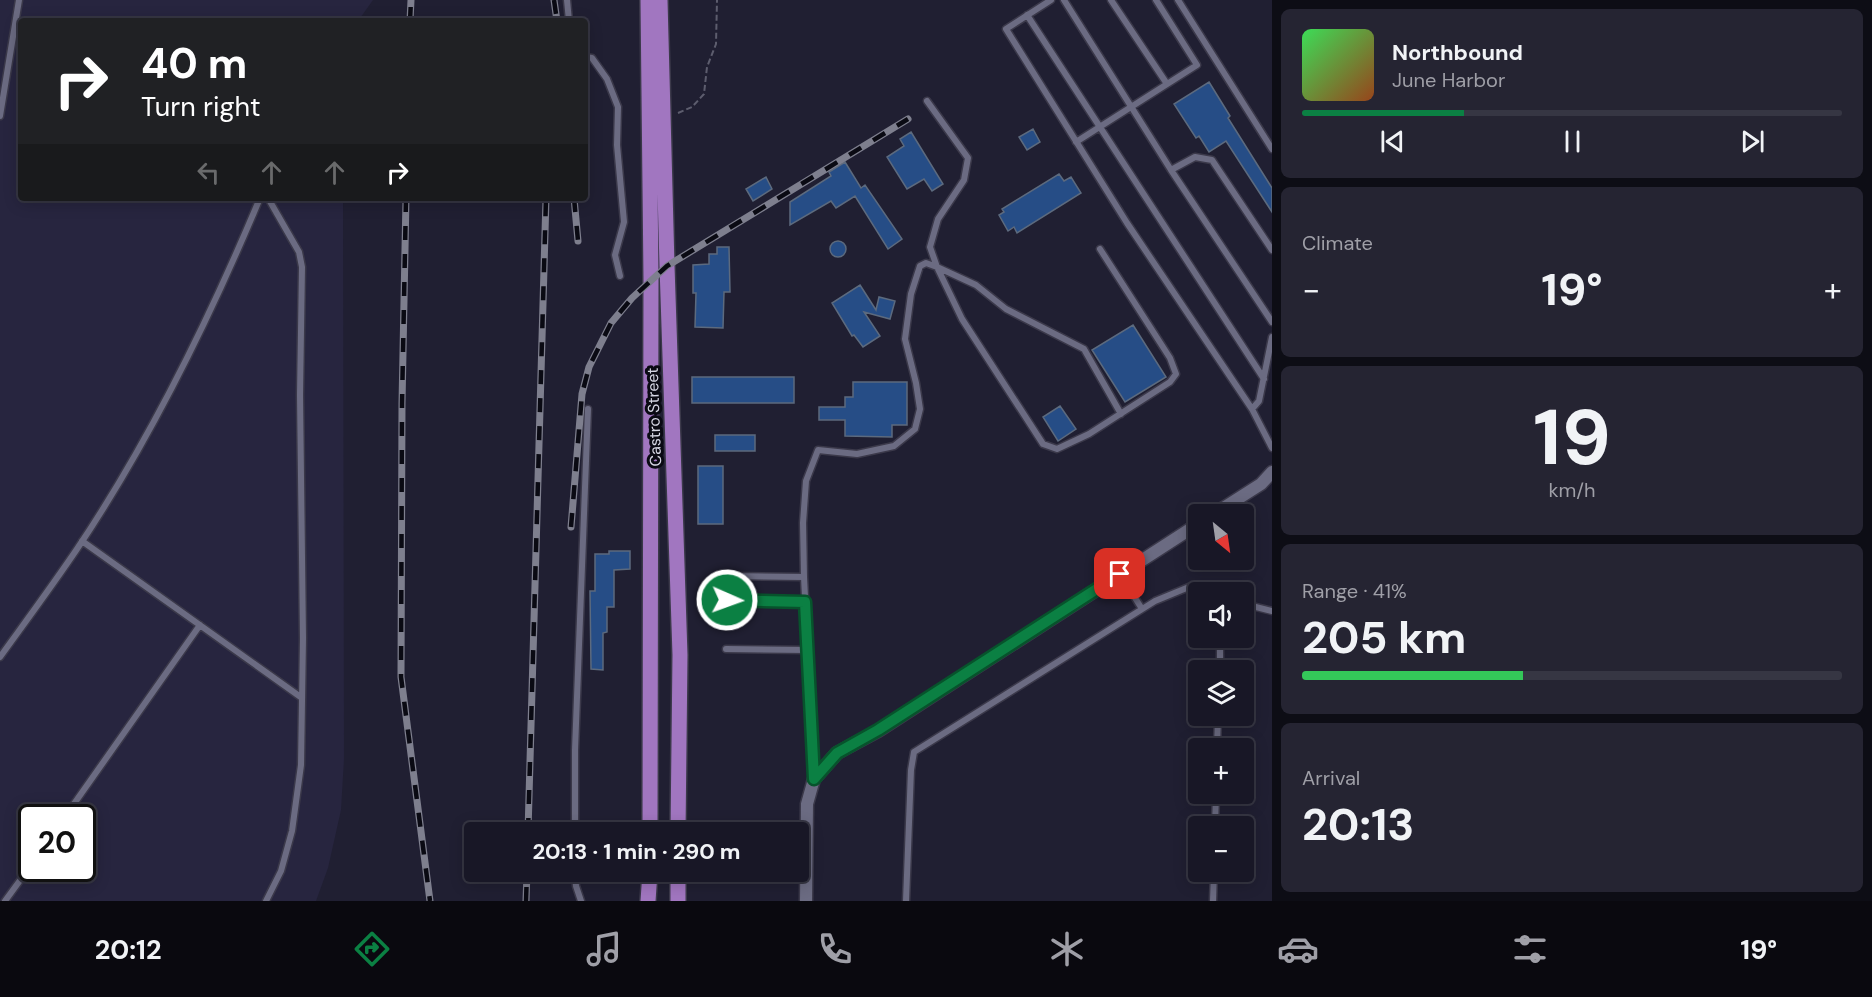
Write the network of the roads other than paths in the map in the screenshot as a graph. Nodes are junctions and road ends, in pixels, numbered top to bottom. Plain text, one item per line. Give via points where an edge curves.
1 (20, 0) edge
2 (567, 0) edge
3 (648, 0) edge
4 (660, 0) edge
5 (1051, 0) edge
6 (1064, 0) edge
7 (1112, 0) edge
8 (1156, 0) edge
9 (1178, 0) edge
10 (1026, 15) junction
11 (569, 18) edge
12 (588, 57) edge
13 (1167, 84) junction
14 (927, 101) dead end
15 (1131, 107) junction
16 (0, 116) edge
17 (1099, 127) junction
18 (1076, 142) junction
19 (1272, 149) edge
20 (1171, 170) junction
21 (259, 201) edge
22 (270, 201) edge
23 (1100, 249) dead end
24 (1272, 250) edge
25 (937, 267) junction
26 (620, 276) dead end
27 (1272, 322) edge
28 (1272, 337) edge
29 (1263, 379) junction
30 (588, 409) dead end
31 (1252, 409) junction
32 (1121, 414) junction
33 (1272, 448) edge
34 (1272, 472) edge
35 (1230, 504) edge
36 (1188, 530) edge
37 (82, 541) junction
38 (1120, 574) junction
39 (804, 577) junction
40 (1188, 587) edge
41 (805, 602) junction
42 (1254, 606) edge
43 (1142, 609) junction
44 (1272, 611) edge
45 (200, 625) junction
46 (726, 649) dead end
47 (807, 650) junction
48 (0, 657) edge
49 (302, 698) junction
50 (814, 779) junction
51 (74, 804) edge
52 (574, 822) edge
53 (650, 822) edge
54 (678, 822) edge
55 (19, 882) edge
56 (576, 882) edge
57 (649, 882) edge
58 (678, 882) edge
59 (1214, 882) edge
60 (5, 901) edge
61 (266, 901) edge
62 (581, 901) edge
63 (648, 901) edge
64 (678, 901) edge
65 (806, 901) edge
66 (906, 901) edge
67 (1214, 901) edge

1 - 16 lane
2 - 11 lane
3 - 53 main road, Castro Street
4 - 54 main road, Castro Street via 680,655
5 - 10 lane
6 - 15 lane
7 - 13 lane
8 - 13 lane via 1197,65
9 - 19 lane
10 - 17 lane
10 - 18 lane via 1006,29
12 - 26 lane via 607,79 618,107 624,222 615,255
13 - 15 lane
14 - 25 lane via 968,158 964,180 938,219 930,247
15 - 17 lane
15 - 20 lane
17 - 18 lane
17 - 29 lane
18 - 31 lane
20 - 24 lane via 1195,158 1212,160
20 - 27 lane
21 - 37 lane via 181,371
22 - 49 lane via 298,252 302,267
23 - 32 lane via 1170,358 1176,374
25 - 32 lane via 976,285 1006,309 1084,349
25 - 32 lane via 962,320 1043,444 1057,449
25 - 39 lane via 926,263 920,266 911,294 905,339 920,409 915,429 894,446 857,454 818,450 806,481
28 - 29 lane
29 - 31 lane via 1259,400
30 - 52 lane
31 - 33 lane
34 - 35 street via 1262,484
36 - 38 street
37 - 45 lane
37 - 48 lane
38 - 43 lane
38 - 50 street via 837,753
39 - 41 lane
39 - 41 lane via 727,576 727,600
40 - 43 lane
41 - 47 lane
42 - 44 lane
43 - 66 lane via 914,752
45 - 49 lane
45 - 51 lane
46 - 47 lane
47 - 50 lane
49 - 61 lane via 301,765 292,831 281,871
50 - 65 street via 807,804
55 - 60 lane
56 - 62 lane
57 - 63 main road
58 - 64 main road
59 - 67 lane

